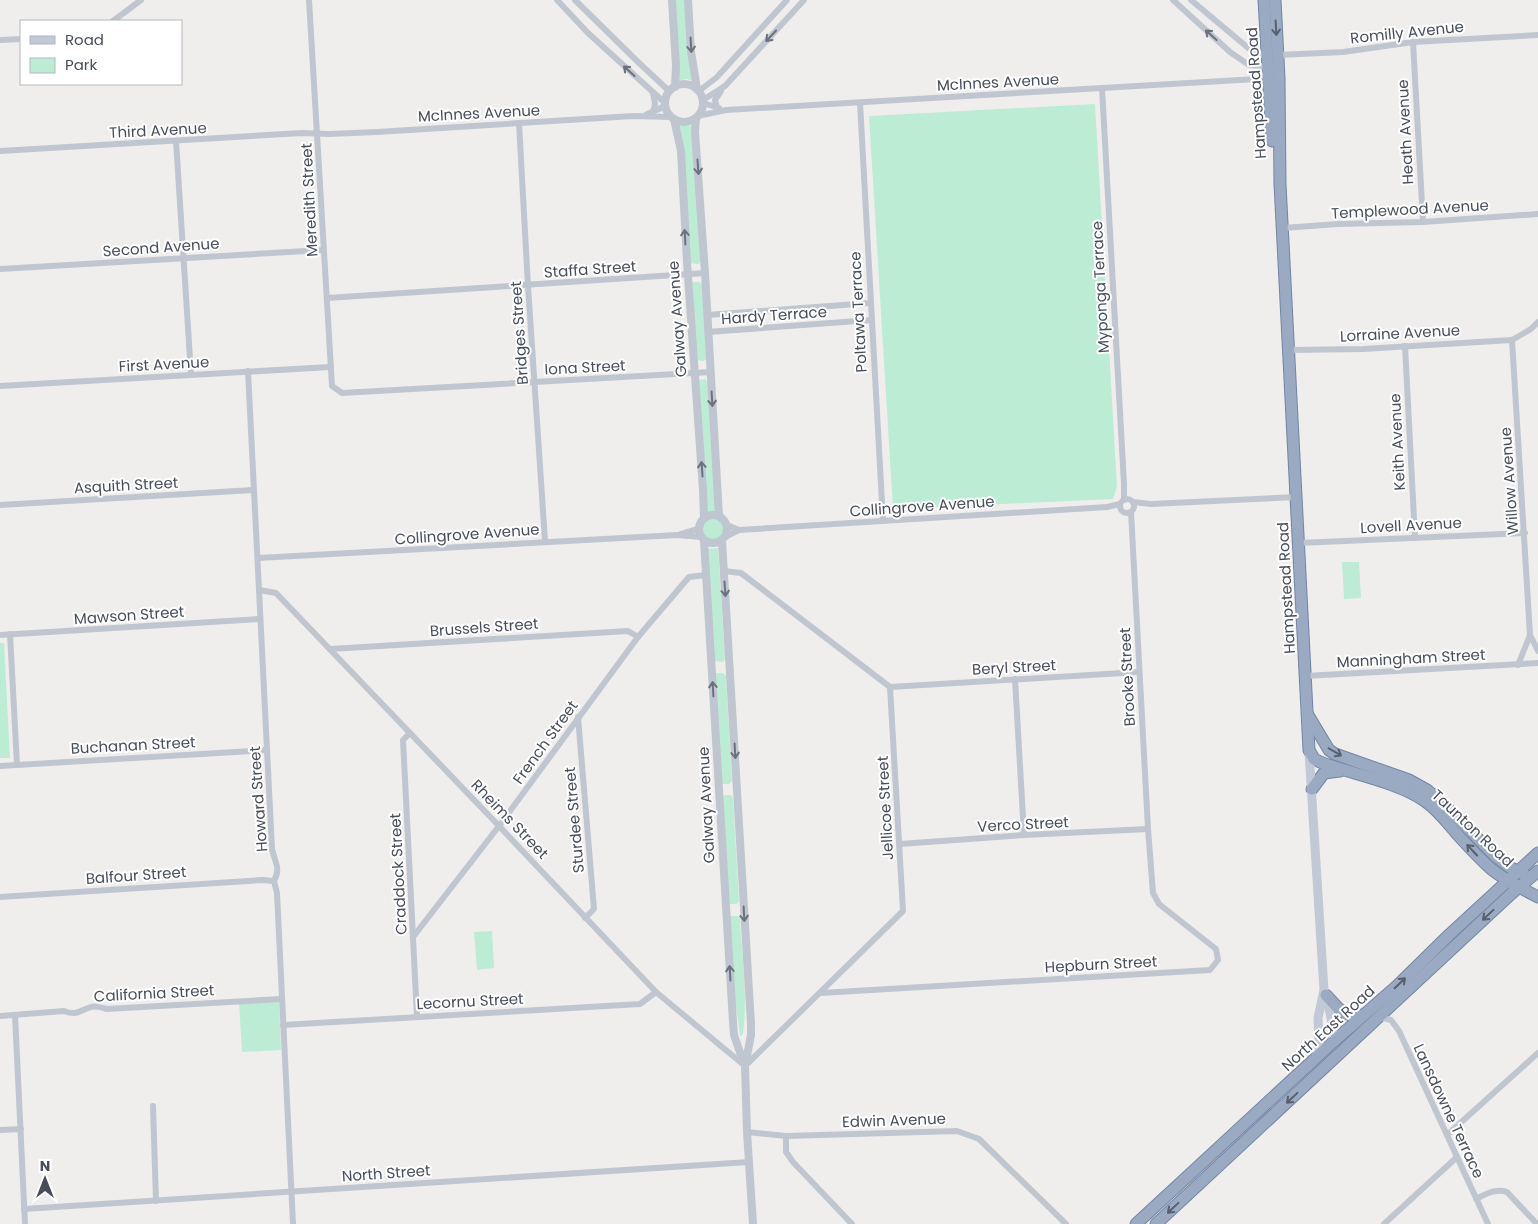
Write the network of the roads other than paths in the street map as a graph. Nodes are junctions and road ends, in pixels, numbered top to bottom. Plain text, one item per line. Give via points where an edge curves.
1 (141, 0) edge
2 (309, 0) edge
3 (557, 0) edge
4 (575, 0) edge
5 (672, 0) edge
6 (688, 0) edge
7 (787, 0) edge
8 (804, 0) edge
9 (1173, 0) edge
10 (1191, 0) edge
11 (1264, 0) edge
12 (1275, 0) edge
13 (114, 20) edge
14 (1538, 35) edge
15 (20, 39) edge
16 (0, 40) edge
17 (1413, 42) junction
18 (1270, 62) junction
19 (1279, 78) junction
20 (725, 86) junction
21 (1102, 88) junction
22 (672, 89) junction
23 (698, 90) junction
24 (653, 93) junction
25 (703, 102) junction
26 (860, 102) junction
27 (665, 104) junction
28 (717, 108) junction
29 (726, 110) junction
30 (653, 112) junction
31 (641, 116) junction
32 (697, 117) junction
33 (673, 118) junction
34 (520, 123) junction
35 (318, 133) junction
36 (176, 141) junction
37 (0, 151) edge
38 (1280, 184) junction
39 (1538, 214) edge
40 (1423, 222) junction
41 (1283, 228) junction
42 (324, 250) junction
43 (184, 258) junction
44 (0, 270) edge
45 (705, 273) junction
46 (688, 275) junction
47 (528, 286) junction
48 (327, 298) junction
49 (870, 303) junction
50 (707, 315) junction
51 (871, 320) junction
52 (1538, 322) edge
53 (708, 332) junction
54 (1512, 340) junction
55 (1405, 346) junction
56 (1289, 350) junction
57 (330, 367) junction
58 (248, 371) junction
59 (711, 372) junction
60 (695, 373) junction
61 (191, 374) junction
62 (534, 382) junction
63 (0, 386) edge
64 (342, 393) joint
65 (253, 490) junction
66 (1297, 497) junction
67 (0, 505) edge
68 (1127, 506) junction
69 (719, 516) junction
70 (704, 518) junction
71 (883, 521) junction
72 (727, 525) junction
73 (738, 530) junction
74 (1525, 533) junction
75 (701, 536) junction
76 (1415, 538) junction
77 (724, 539) junction
78 (546, 542) junction
79 (1299, 543) junction
80 (258, 558) junction
81 (724, 571) junction
82 (706, 576) junction
83 (259, 590) junction
84 (260, 619) junction
85 (10, 634) junction
86 (0, 635) edge
87 (1530, 635) junction
88 (638, 637) junction
89 (330, 650) junction
90 (1538, 650) edge
91 (1538, 663) edge
92 (1518, 664) junction
93 (1139, 672) junction
94 (1305, 676) junction
95 (1015, 679) junction
96 (890, 687) junction
97 (1307, 714) junction
98 (578, 717) junction
99 (410, 733) junction
100 (267, 750) junction
101 (1309, 750) junction
102 (17, 765) junction
103 (0, 766) edge
104 (1346, 771) junction
105 (1312, 789) junction
106 (499, 826) junction
107 (1148, 829) junction
108 (1024, 835) junction
109 (900, 844) junction
110 (1538, 853) edge
111 (1519, 871) junction
112 (1536, 877) edge
113 (274, 881) junction
114 (1514, 884) junction
115 (0, 897) edge
116 (1538, 898) edge
117 (585, 918) junction
118 (414, 937) junction
119 (656, 992) junction
120 (1325, 992) junction
121 (820, 994) junction
122 (282, 999) junction
123 (1363, 1015) junction
124 (0, 1016) edge
125 (15, 1016) junction
126 (417, 1017) junction
127 (1380, 1017) junction
128 (282, 1025) junction
129 (1333, 1042) junction
130 (1538, 1053) edge
131 (1316, 1058) junction
132 (1328, 1065) junction
133 (745, 1066) junction
134 (153, 1106) dead end
135 (21, 1129) junction
136 (0, 1130) edge
137 (747, 1132) junction
138 (1447, 1135) junction
139 (786, 1136) junction
140 (1457, 1157) junction
141 (749, 1162) junction
142 (290, 1192) junction
143 (1476, 1199) junction
144 (156, 1201) junction
145 (24, 1209) junction
146 (25, 1224) edge
147 (293, 1224) edge
148 (753, 1224) edge
149 (852, 1224) edge
150 (1066, 1224) edge
151 (1136, 1224) edge
152 (1156, 1224) edge
153 (1384, 1224) edge
154 (1488, 1224) edge
155 (1537, 1224) edge

1 - 13 street
2 - 35 street, Meredith Street
24 -> 3 street via 588,34
4 - 22 street via 637,61
5 - 22 street via 676,66
6 -> 23 street via 692,59
7 - 23 street via 718,77
8 -> 20 street
18 -> 9 street via 1249,65
10 - 18 street via 1253,52
11 - 18 highway, Hampstead Road
12 -> 18 highway, Hampstead Road
14 - 17 street, Romilly Avenue
15 - 16 street
17 - 18 street, Romilly Avenue
17 - 40 street, Heath Avenue
18 - 19 highway, Hampstead Road
18 - 19 highway
18 - 21 street, McInnes Avenue via 1257,79
18 - 38 highway, Hampstead Road via 1272,149
19 - 38 highway, Hampstead Road
20 - 25 street
20 - 28 street via 715,100
21 - 26 street, McInnes Avenue
21 - 68 street, Myponga Terrace
22 - 23 street via 686,84
22 - 27 street
23 - 25 street
24 - 27 street
24 - 30 street
25 - 28 street, McInnes Avenue
25 - 32 street
26 - 29 street, McInnes Avenue
26 - 49 street, Poltawa Terrace
27 - 30 street, McInnes Avenue
27 - 33 street
28 - 29 street, McInnes Avenue
29 - 32 street, McInnes Avenue
30 - 31 street, McInnes Avenue
31 - 33 street, McInnes Avenue
31 - 34 street, McInnes Avenue
32 - 33 street via 685,122
32 -> 45 street, Galway Avenue via 695,132
46 -> 33 street, Galway Avenue via 681,151
34 - 35 street, McInnes Avenue
34 - 47 street, Bridges Street
35 - 36 street, Third Avenue
35 - 42 street, Meredith Street
36 - 37 street, Third Avenue
36 - 43 street
38 - 41 highway, Hampstead Road
39 - 40 street, Templewood Avenue
40 - 41 street, Templewood Avenue
41 - 56 highway, Hampstead Road
42 - 43 street, Second Avenue
42 - 48 street, Meredith Street
43 - 44 street, Second Avenue
43 - 61 street
45 - 46 street, Staffa Street
45 - 50 street, Galway Avenue
46 - 47 street, Staffa Street
46 - 60 street, Galway Avenue
47 - 48 street, Staffa Street
47 - 62 street, Bridges Street
48 - 57 street, Meredith Street
49 - 50 street, Hardy Terrace
49 - 51 street, Poltawa Terrace
50 - 53 street, Galway Avenue
51 - 53 street, Hardy Terrace
51 - 71 street, Poltawa Terrace
52 - 54 street
53 - 59 street, Galway Avenue
54 - 55 street, Lorraine Avenue
54 - 74 street, Willow Avenue
55 - 56 street, Lorraine Avenue
55 - 76 street, Keith Avenue
56 - 66 highway, Hampstead Road
57 - 58 street, First Avenue
57 - 64 street, Meredith Street via 332,386
58 - 61 street, First Avenue
58 - 65 street, Howard Street
59 - 60 street, Iona Street
59 -> 69 street, Galway Avenue
60 - 62 street, Iona Street
70 -> 60 street, Galway Avenue
61 - 63 street, First Avenue
62 - 64 street, Iona Street
62 - 78 street, Bridges Street
65 - 67 street, Asquith Street
65 - 80 street, Howard Street
66 - 68 street, Collingrove Avenue
66 - 79 highway, Hampstead Road
68 - 71 street, Collingrove Avenue
68 - 93 street, Brooke Street via 1131,524
69 - 70 street
69 - 72 street
70 - 75 street via 699,524
71 - 73 street, Collingrove Avenue
72 - 73 street, Collingrove Avenue
72 - 77 street
73 - 77 street, Collingrove Avenue
74 - 76 street, Lovell Avenue
74 - 87 street, Willow Avenue
75 - 77 street via 707,543 715,544
75 - 78 street, Collingrove Avenue
75 - 82 street, Galway Avenue
76 - 79 street, Lovell Avenue
77 - 81 street, Galway Avenue
78 - 80 street, Collingrove Avenue
79 - 94 highway, Hampstead Road
80 - 83 street, Howard Street
81 - 96 street via 740,573
81 -> 133 street, Galway Avenue via 751,1024
82 - 88 street, French Street via 689,577
133 -> 82 street, Galway Avenue via 734,1035
83 - 84 street, Howard Street
83 - 89 street, Rheims Street via 276,593
84 - 85 street, Mawson Street
84 - 100 street, Howard Street
85 - 86 street, Mawson Street
85 - 102 street
87 - 90 street, Willow Avenue
87 - 92 street
88 - 89 street, Brussels Street via 628,631
88 - 98 street, French Street
89 - 99 street, Rheims Street
91 - 92 street, Manningham Street
92 - 94 street, Manningham Street
93 - 95 street, Beryl Street
93 - 107 street, Brooke Street
94 - 97 highway, Hampstead Road
95 - 96 street, Beryl Street
95 - 108 street
96 - 109 street, Jellicoe Street
97 - 101 highway, Hampstead Road
97 -> 111 highway, Taunton Road via 1329,750 1427,790 1496,857
98 - 106 street, French Street
98 - 117 street, Sturdee Street via 594,909
99 - 106 street, Rheims Street
99 - 118 street, Craddock Street via 403,740
100 - 102 street, Buchanan Street
100 - 113 street, Howard Street via 272,849 278,867
101 - 104 highway, Taunton Road via 1314,759
101 - 105 main road, Hampstead Road
102 - 103 street, Buchanan Street
104 - 105 highway via 1324,773
114 -> 104 highway, Taunton Road via 1488,866 1426,802 1412,793
105 - 120 main road, Hampstead Road
106 - 117 street, Rheims Street
106 - 118 street, French Street
107 - 108 street, Verco Street
107 - 121 street, Hepburn Street via 1153,893 1159,904 1216,949 1218,960 1210,970
108 - 109 street, Verco Street
109 - 121 street, Jellicoe Street via 903,912
110 - 111 highway, North East Road
111 - 112 highway, Taunton Road
111 - 114 highway, North East Road
112 - 114 highway, North East Road
113 - 115 street, Balfour Street
113 - 122 street, Howard Street
114 - 116 highway, Taunton Road
123 -> 114 highway, North East Road via 1449,935
114 -> 127 highway, North East Road
117 - 119 street, Rheims Street
118 - 126 street, Craddock Street
119 - 126 street, Lecornu Street via 640,1004
119 - 133 street, Rheims Street
120 - 123 highway via 1344,1013
120 - 129 main road, Hampstead Road via 1333,1026
120 - 131 main road, Hampstead Road via 1318,1018
121 - 133 street, Jellicoe Street
122 - 125 street, California Street via 107,1009 97,1006 72,1014 64,1011
122 - 128 street, Howard Street
123 - 129 highway, North East Road
124 - 125 street, California Street
125 - 135 street
126 - 128 street, Lecornu Street
127 - 132 highway, North East Road
127 - 138 street, Lansdowne Terrace via 1396,1025
128 - 142 street, Howard Street
129 - 131 highway, North East Road
129 - 132 highway
130 - 138 street
131 - 151 highway, North East Road
132 -> 152 highway, North East Road
133 - 137 street, Galway Avenue
134 - 144 street
135 - 136 street
135 - 145 street
137 - 139 street, Edwin Avenue
137 - 141 street, Galway Avenue
138 - 140 street, Lansdowne Terrace
139 - 149 street via 786,1152 793,1162
139 - 150 street, Edwin Avenue via 957,1131 979,1139
140 - 143 street, Lansdowne Terrace
140 - 153 street
141 - 142 street, North Street
141 - 148 street, Galway Avenue
142 - 144 street, North Street
142 - 147 street, Howard Street
143 - 154 street, Lansdowne Terrace
143 - 155 street via 1501,1190 1507,1192
144 - 145 street, North Street
145 - 146 street

